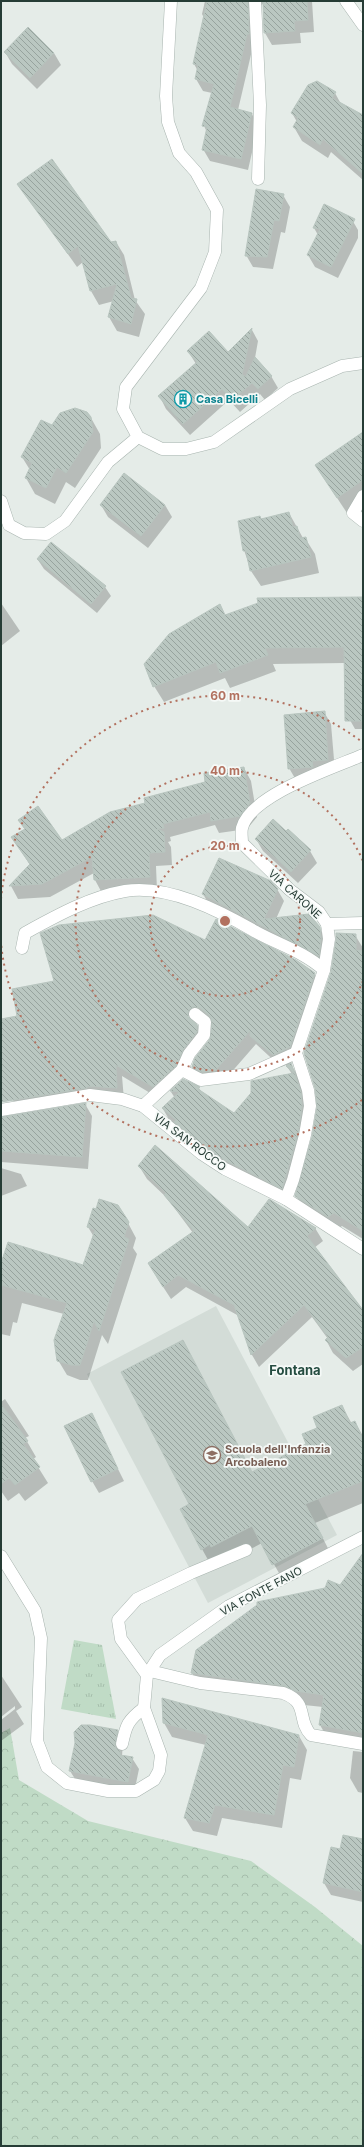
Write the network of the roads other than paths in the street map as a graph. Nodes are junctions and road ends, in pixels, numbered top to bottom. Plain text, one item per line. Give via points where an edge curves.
1 (172, 1) edge
2 (255, 1) edge
3 (346, 1) edge
4 (361, 19) edge
5 (258, 179) dead end
6 (363, 363) edge
7 (138, 437) junction
8 (363, 496) edge
9 (1, 501) edge
10 (363, 521) edge
11 (363, 755) edge
12 (363, 922) edge
13 (327, 924) junction
14 (22, 948) dead end
15 (324, 970) junction
16 (195, 1014) dead end
17 (296, 1053) junction
18 (182, 1070) junction
19 (142, 1106) junction
20 (1, 1110) edge
21 (286, 1199) junction
22 (363, 1249) edge
23 (363, 1537) edge
24 (246, 1550) dead end
25 (1, 1556) edge
26 (149, 1673) junction
27 (144, 1708) junction
28 (122, 1744) dead end
29 (363, 1744) edge

1 - 7 street via 166,96 168,122 179,153 196,172 217,210 215,252 201,288 126,387 123,409
2 - 5 street via 260,105
3 - 4 street
6 - 7 street via 342,366 290,389 214,442 186,449 162,449
7 - 9 street via 108,462 65,520 46,534 24,533 9,525
8 - 10 street via 353,513
11 - 13 street, VIA CARONE via 282,788 255,809 242,827 242,843 290,890 318,912
12 - 13 street
13 - 15 street, VIA CARONE via 329,939
14 - 15 street via 25,933 89,902 126,891 155,891 189,900 232,917 311,958
15 - 17 street, VIA CARONE
16 - 18 street via 205,1022 204,1035 189,1054
17 - 18 street via 249,1074 201,1080
17 - 21 street via 308,1090 310,1106 294,1180
18 - 19 street
19 - 20 street, VIA SAN ROCCO via 122,1099 90,1095
19 - 21 street, VIA SAN ROCCO via 225,1169
21 - 22 street, VIA SAN ROCCO
23 - 26 street, VIA FONTE FANO via 229,1606 160,1655
24 - 26 street via 191,1572 137,1599 118,1620 121,1639
25 - 27 street, VIA FONTE FANO via 35,1611 41,1638 37,1740 47,1767 67,1783 108,1791 136,1791 154,1780 159,1771 160,1755
26 - 27 street, VIA FONTE FANO
26 - 29 street via 200,1683 283,1693 295,1697 300,1705 307,1731 311,1735
27 - 28 street via 131,1717

